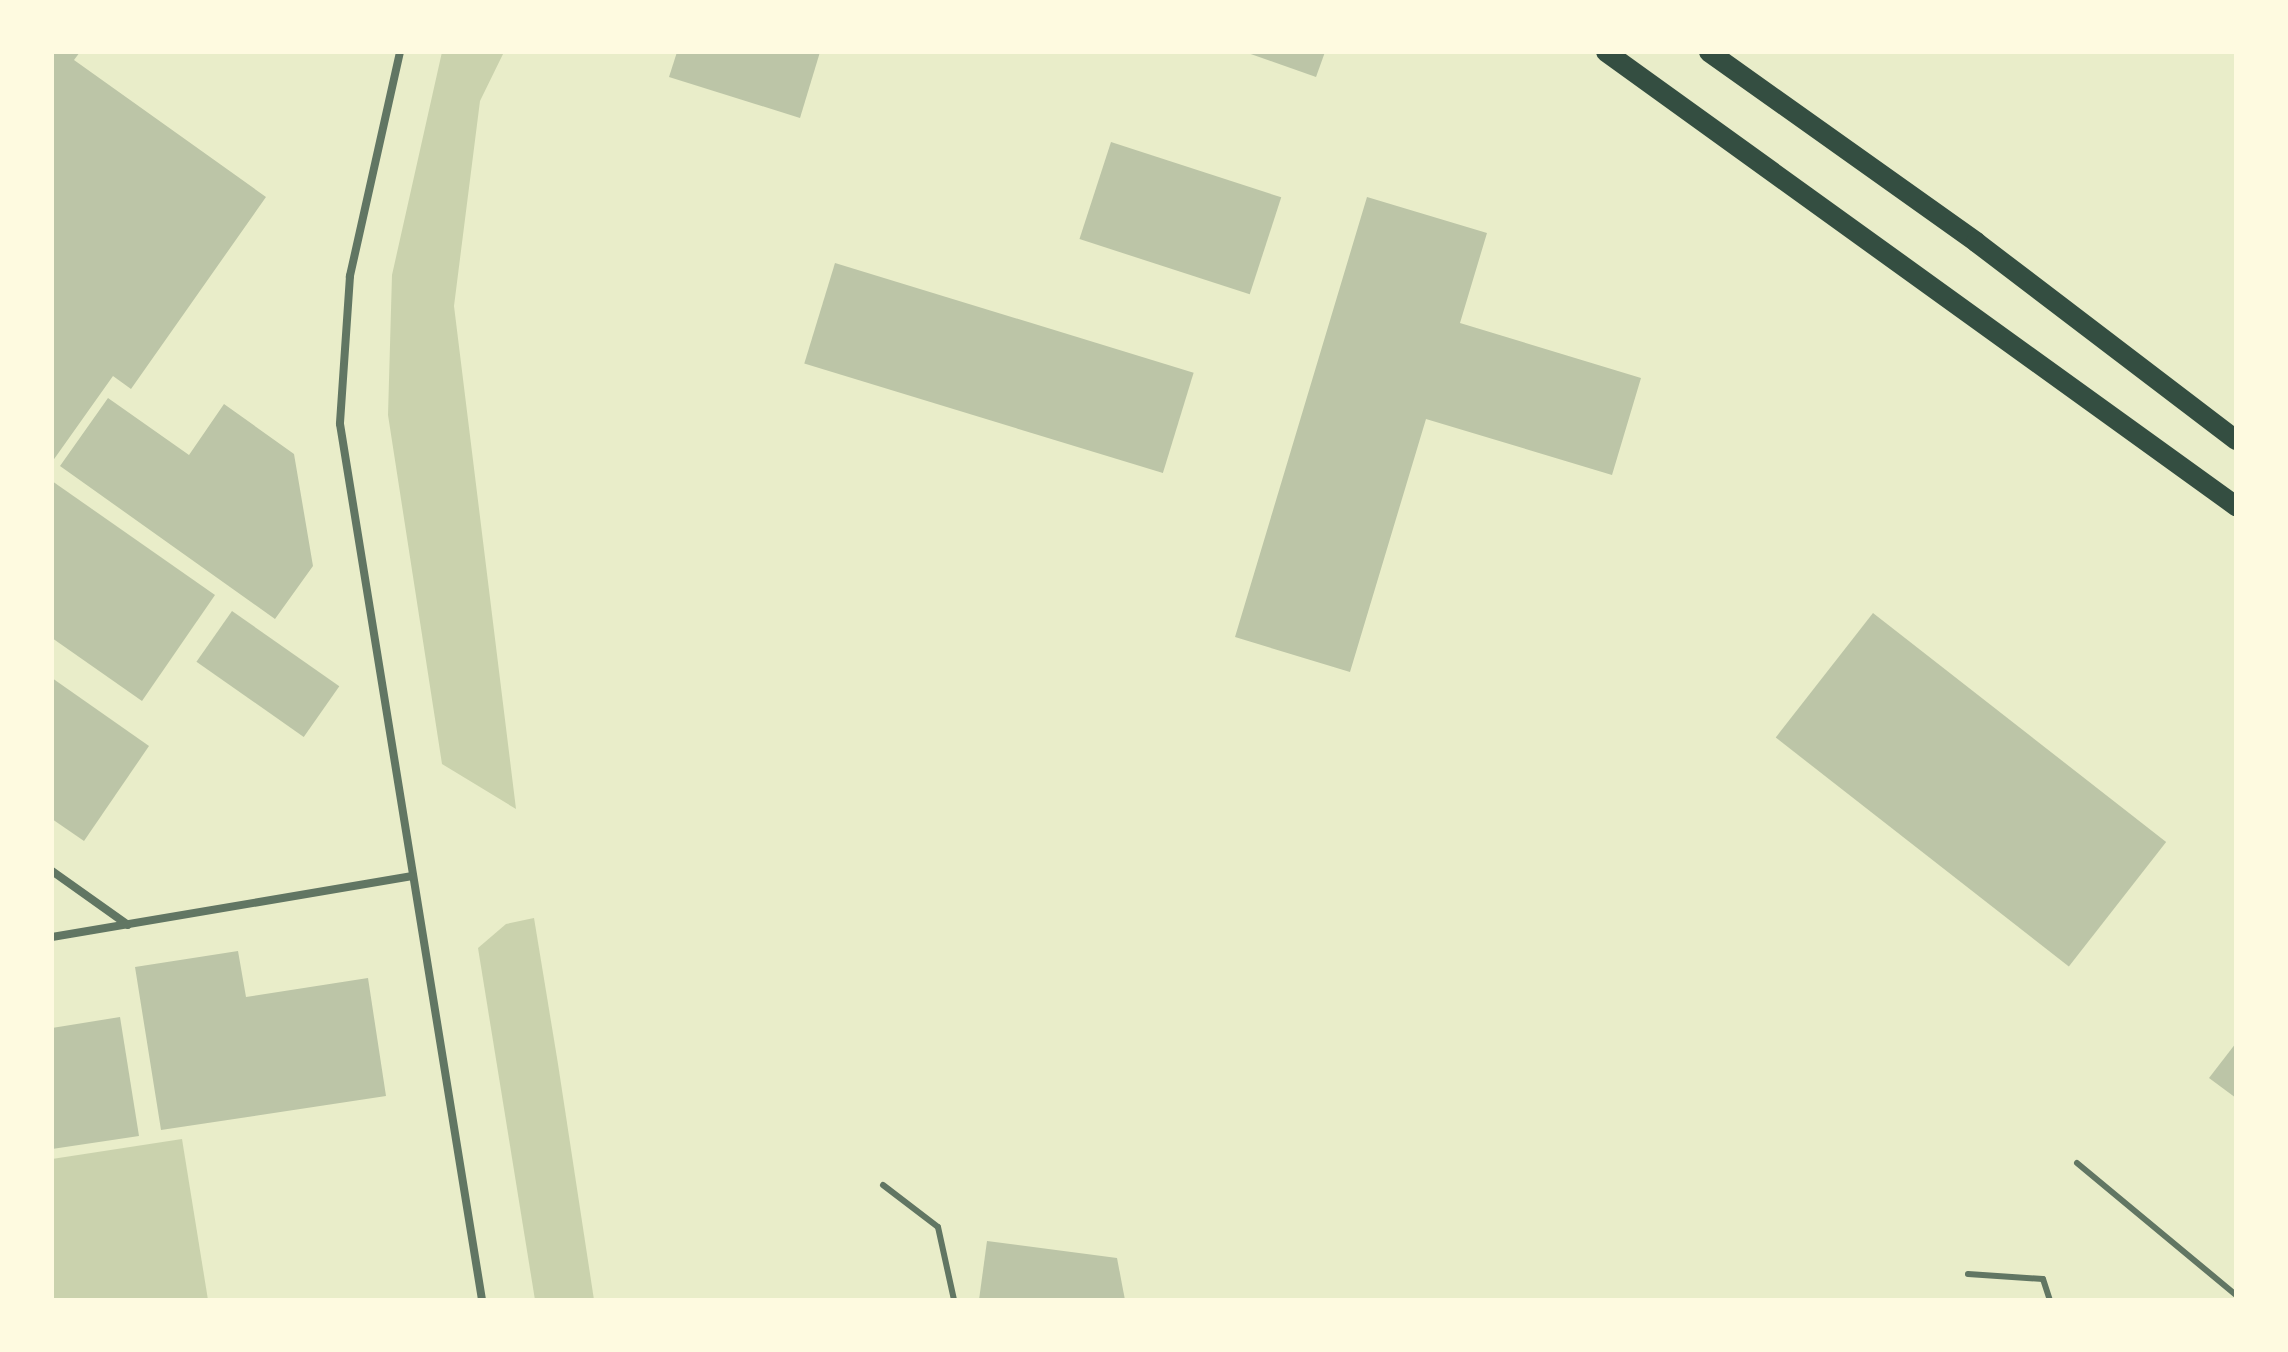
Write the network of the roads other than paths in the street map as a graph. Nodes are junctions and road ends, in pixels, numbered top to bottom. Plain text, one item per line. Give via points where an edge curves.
1 (400, 52) edge
2 (1606, 52) edge
3 (1709, 52) edge
4 (2236, 440) edge
5 (2236, 506) edge
6 (52, 871) edge
7 (411, 876) junction
8 (128, 925) junction
9 (52, 937) edge
10 (2077, 1163) dead end
11 (883, 1185) dead end
12 (1968, 1274) dead end
13 (2236, 1295) edge
14 (482, 1300) edge
15 (954, 1300) edge
16 (2050, 1300) edge

1 - 7 street via 350,276 340,424
2 - 5 main road
3 - 4 main road via 1976,242
6 - 8 street
7 - 8 street
7 - 14 street
8 - 9 street
10 - 13 lane
11 - 15 lane via 938,1227
12 - 16 lane via 2043,1279

